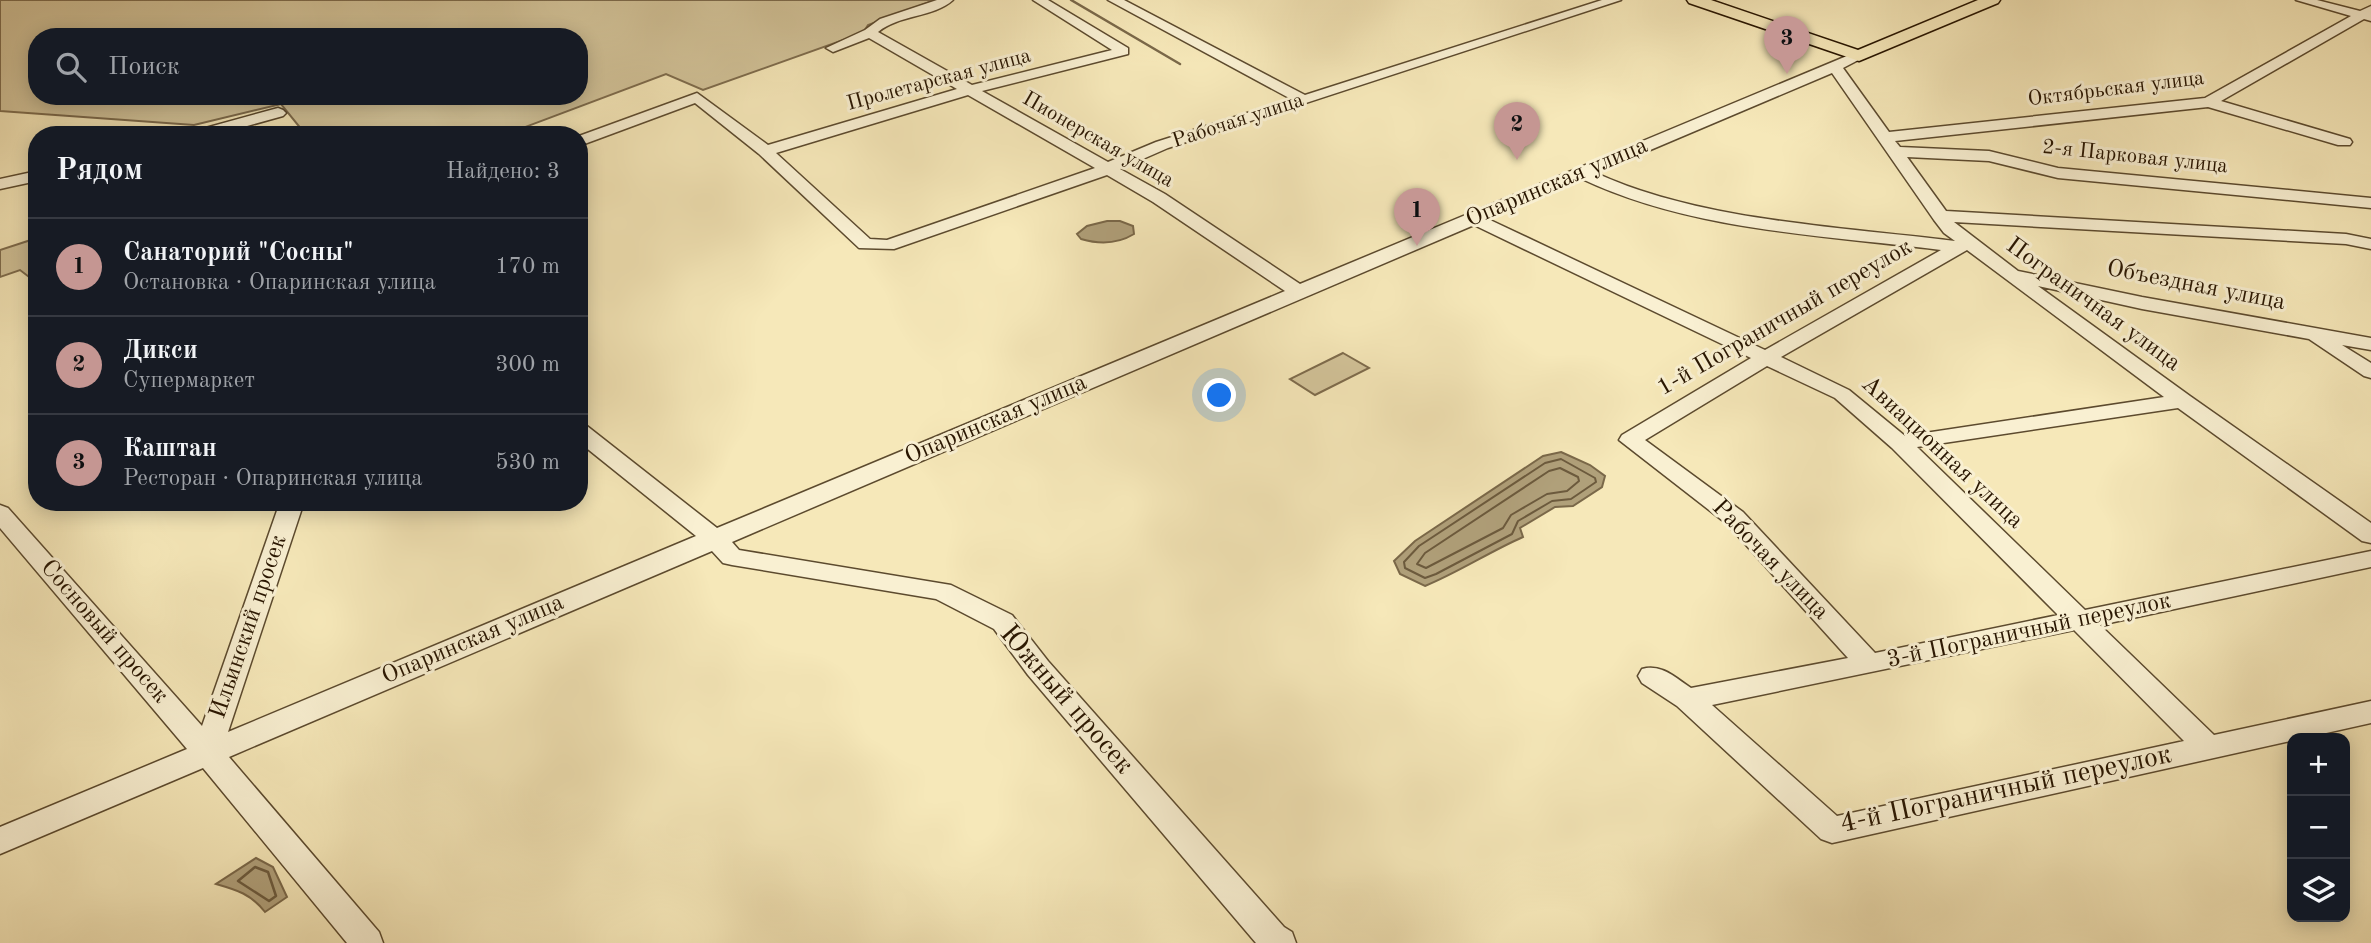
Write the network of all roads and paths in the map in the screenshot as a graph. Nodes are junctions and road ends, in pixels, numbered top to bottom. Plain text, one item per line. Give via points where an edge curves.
1 (947, 0) edge
2 (1039, 0) edge
3 (1114, 0) edge
4 (1615, 0) edge
5 (1695, 0) edge
6 (1992, 0) edge
7 (2302, 0) edge
8 (2369, 14) edge
9 (870, 33) junction
10 (833, 48) dead end
11 (1859, 56) junction
12 (1834, 66) junction
13 (969, 90) junction
14 (696, 97) joint
15 (1304, 100) junction
16 (2209, 102) junction
17 (278, 113) dead end
18 (230, 126) edge
19 (588, 138) edge
20 (2344, 142) dead end
21 (1890, 145) junction
22 (765, 151) junction
23 (1107, 169) junction
24 (1582, 173) junction
25 (28, 178) edge
26 (0, 184) edge
27 (2371, 203) edge
28 (1940, 216) junction
29 (1472, 218) junction
30 (865, 244) joint
31 (2371, 244) edge
32 (1962, 245) junction
33 (2012, 274) junction
34 (1299, 292) junction
35 (2310, 333) junction
36 (2371, 344) edge
37 (1767, 357) junction
38 (2371, 372) edge
39 (2182, 401) junction
40 (588, 438) edge
41 (1630, 440) joint
42 (1900, 443) junction
43 (289, 511) edge
44 (0, 513) edge
45 (2371, 535) edge
46 (714, 538) junction
47 (2371, 559) edge
48 (2078, 621) junction
49 (1869, 664) junction
50 (1651, 676) dead end
51 (1687, 699) junction
52 (2371, 712) edge
53 (2208, 748) junction
54 (207, 752) junction
55 (0, 841) edge
56 (1272, 942) edge
57 (367, 943) edge

1 - 9 street via 874,27
2 - 13 street, Пролетарская улица via 1123,51
3 - 15 street
4 - 15 street, Рабочая улица
5 - 11 main road
6 - 11 main road, Опаринская улица
7 - 8 street
8 - 16 street, Октябрьская улица
9 - 10 street
9 - 13 street, Пионерская улица
11 - 12 street, Опаринская улица
12 - 21 street, Пограничная улица
12 - 24 street, Опаринская улица
13 - 22 street, Пролетарская улица
13 - 23 street, Пионерская улица
14 - 19 street
14 - 22 street
15 - 23 street, Рабочая улица via 1162,145
16 - 20 street
16 - 21 street, Октябрьская улица
17 - 18 street
21 - 27 street, 2-я Парковая улица via 1989,156 2058,173
21 - 28 street, Пограничная улица
22 - 30 street
23 - 30 street, Рабочая улица via 907,241
23 - 34 street, Пионерская улица via 1159,198
24 - 29 street, Опаринская улица
24 - 32 street via 1625,193 1729,218
25 - 26 street
28 - 31 street
28 - 32 street, Пограничная улица
29 - 34 street, Опаринская улица via 1423,240 1381,241 1382,247 1396,251
29 - 37 street, Авиационная улица
32 - 33 street, Пограничная улица
32 - 37 street, 1-й Пограничный переулок
33 - 35 street, Объездная улица
33 - 39 street, Пограничная улица
34 - 46 street, Опаринская улица
35 - 36 street, Объездная улица
35 - 38 street
37 - 41 street, 1-й Пограничный переулок
37 - 42 street, Авиационная улица via 1842,394
39 - 42 street
39 - 45 street, Пограничная улица
40 - 46 street, Южный просек
41 - 49 street, Рабочая улица via 1735,518
42 - 48 street, Авиационная улица
43 - 54 street, Ильинский просек
44 - 54 street, Сосновый просек
46 - 54 street, Опаринская улица
46 - 56 street, Южный просек via 732,557 942,591 1003,622
47 - 48 street, 3-й Пограничный переулок
48 - 49 street, 3-й Пограничный переулок
48 - 53 street, Авиационная улица
49 - 51 street, 3-й Пограничный переулок
50 - 51 street, 4-й Пограничный переулок
51 - 53 street, 4-й Пограничный переулок via 1832,830
52 - 53 street, 4-й Пограничный переулок
54 - 55 street, Опаринская улица
54 - 57 street

